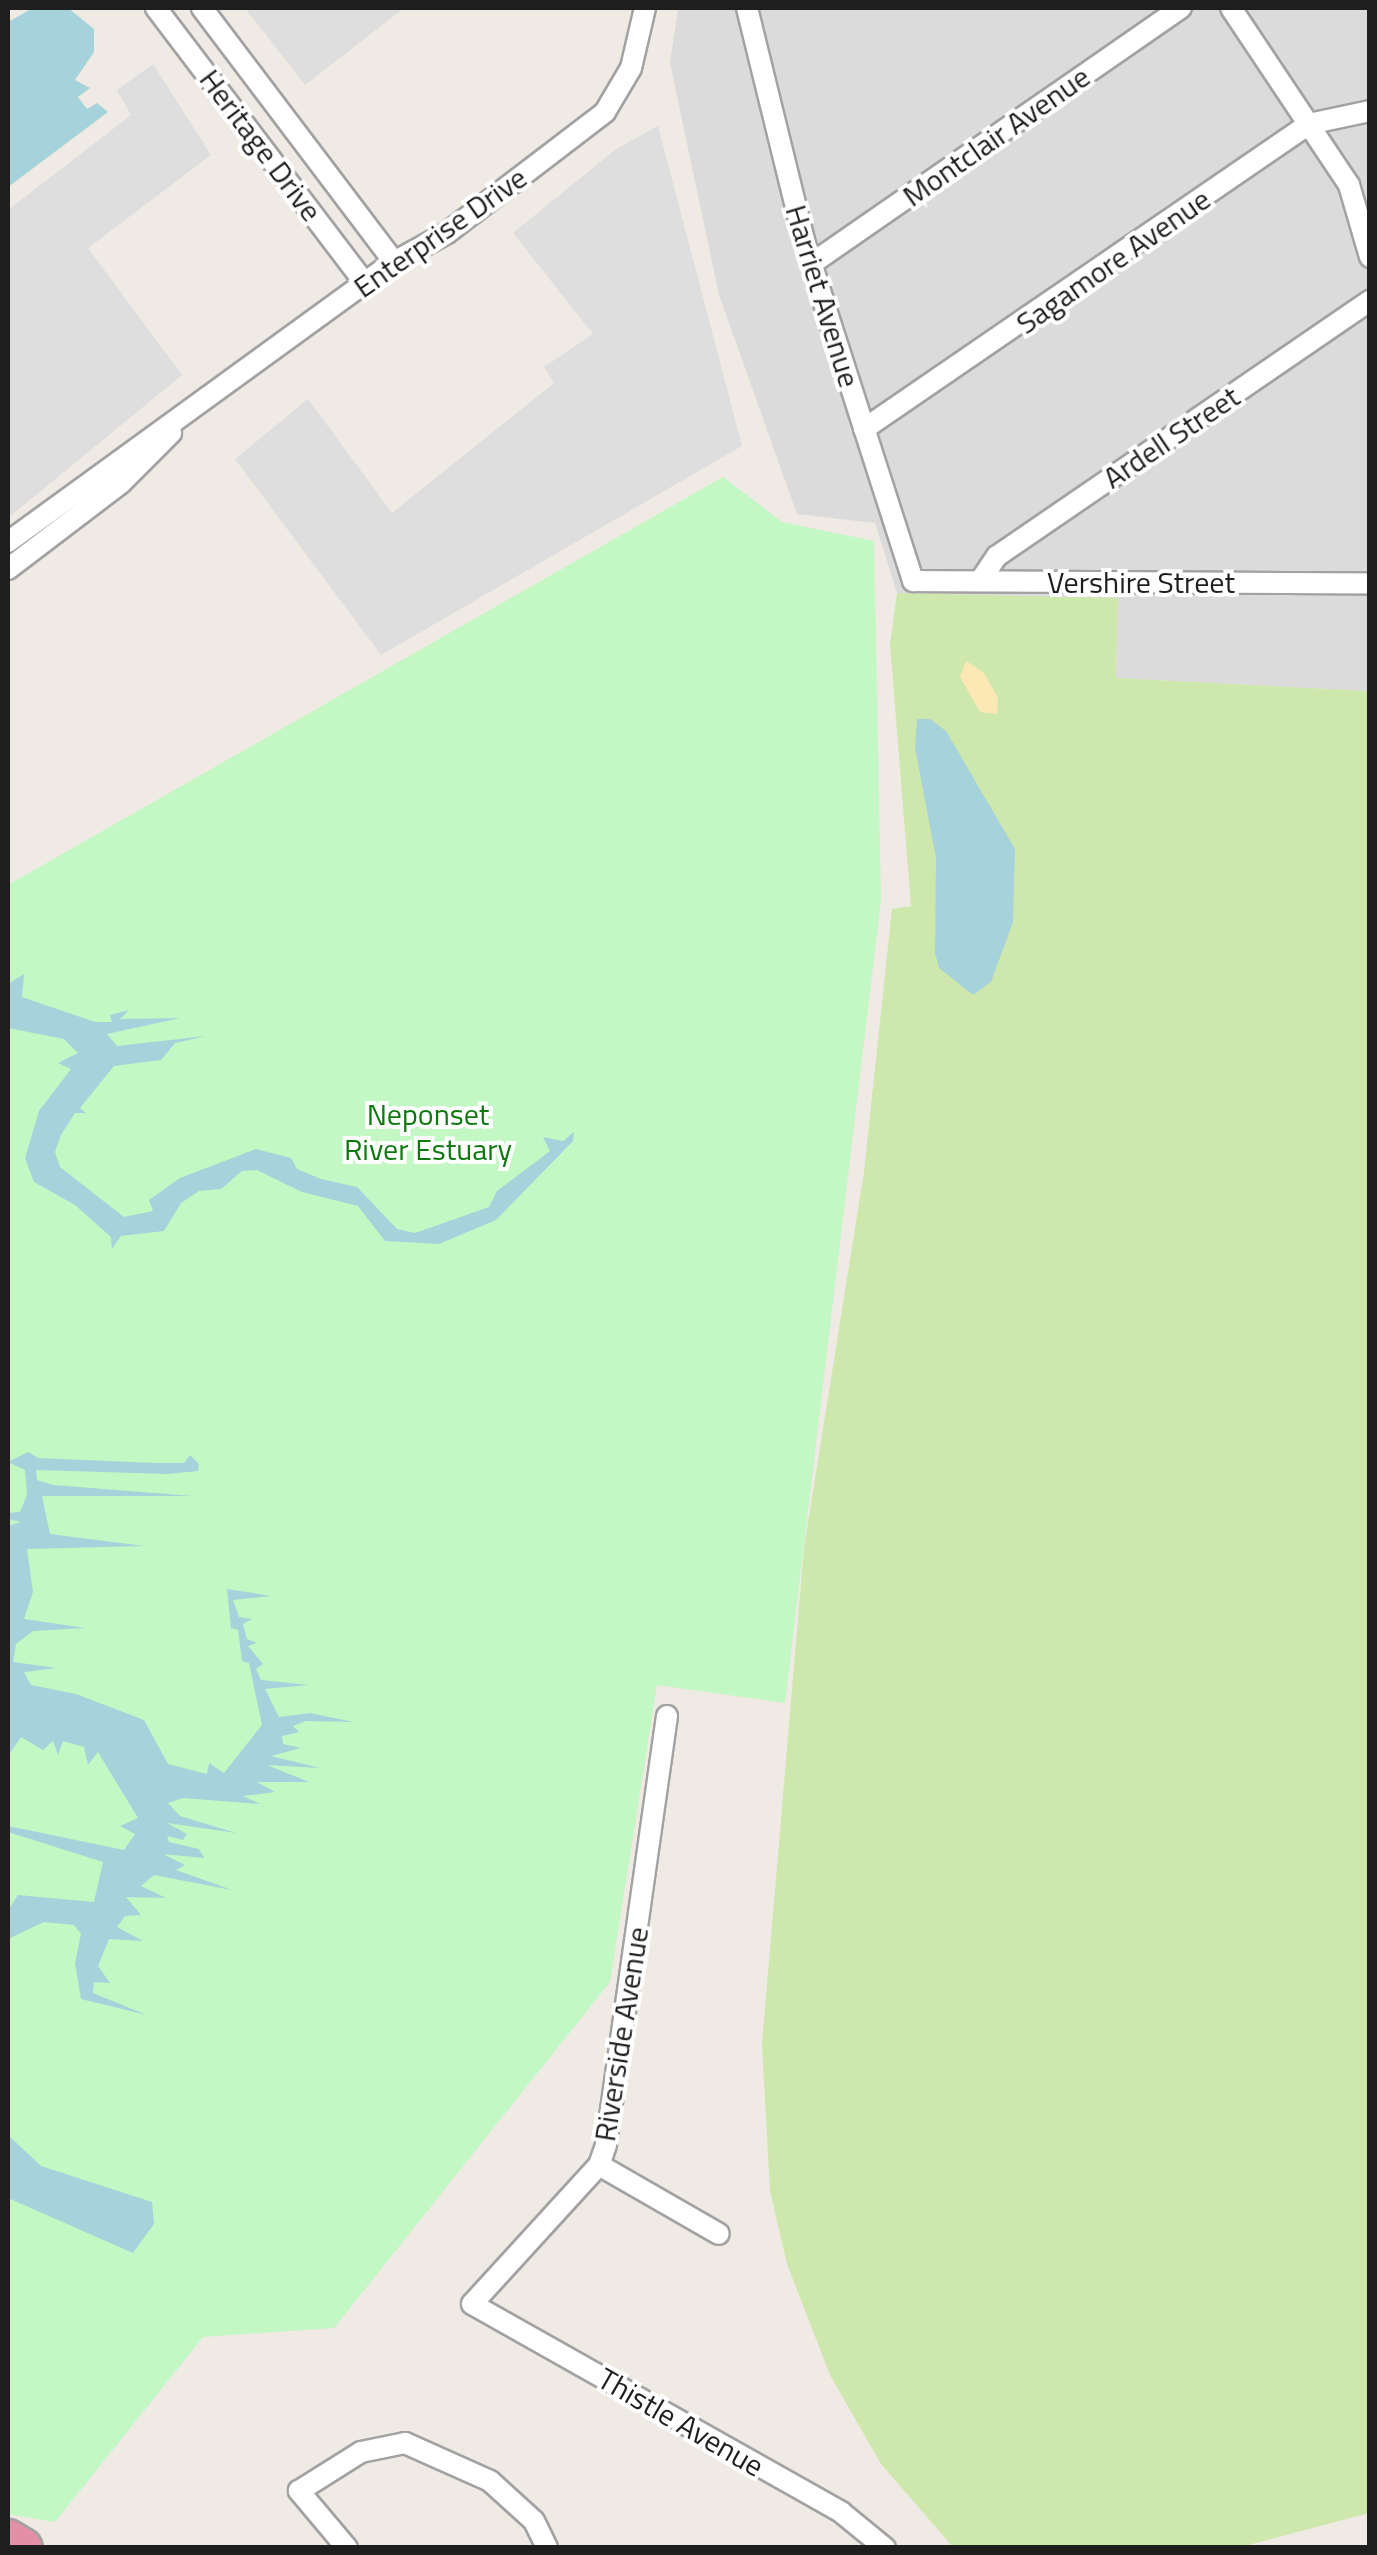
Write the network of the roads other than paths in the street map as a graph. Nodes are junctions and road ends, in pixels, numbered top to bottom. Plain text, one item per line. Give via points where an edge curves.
1 (156, 8) edge
2 (202, 8) edge
3 (646, 8) edge
4 (771, 8) edge
5 (1182, 8) edge
6 (1231, 8) edge
7 (748, 9) edge
8 (1370, 111) edge
9 (1309, 124) junction
10 (1370, 258) edge
11 (394, 262) junction
12 (811, 264) junction
13 (365, 283) junction
14 (1370, 301) edge
15 (183, 420) junction
16 (864, 430) junction
17 (8, 542) edge
18 (8, 569) edge
19 (913, 581) joint
20 (980, 582) junction
21 (1370, 584) edge
22 (667, 1716) dead end
23 (599, 2165) junction
24 (719, 2234) dead end
25 (472, 2304) joint
26 (8, 2539) edge
27 (24, 2548) edge
28 (346, 2548) edge
29 (546, 2548) edge
30 (885, 2548) edge

1 - 13 street, Heritage Drive
2 - 11 street, Heritage Drive
3 - 11 street, Enterprise Drive via 631,68 605,112 447,233
4 - 7 street
5 - 12 street, Montclair Avenue
6 - 9 street
7 - 12 street, Harriet Avenue
8 - 9 street, Sagamore Avenue
9 - 10 street via 1349,185
9 - 16 street, Sagamore Avenue
11 - 13 street, Enterprise Drive
12 - 16 street, Harriet Avenue
13 - 15 street, Enterprise Drive
14 - 20 street, Ardell Street via 997,556
15 - 17 street, Enterprise Drive via 107,466
15 - 18 street, Enterprise Drive via 120,483
16 - 19 street, Harriet Avenue
19 - 20 street, Vershire Street
20 - 21 street, Vershire Street
22 - 23 street, Riverside Avenue
23 - 24 street
23 - 25 street, Riverside Avenue
25 - 30 street, Thistle Avenue via 841,2512
26 - 27 highway
28 - 29 street via 299,2491 362,2452 406,2443 490,2481 534,2521

